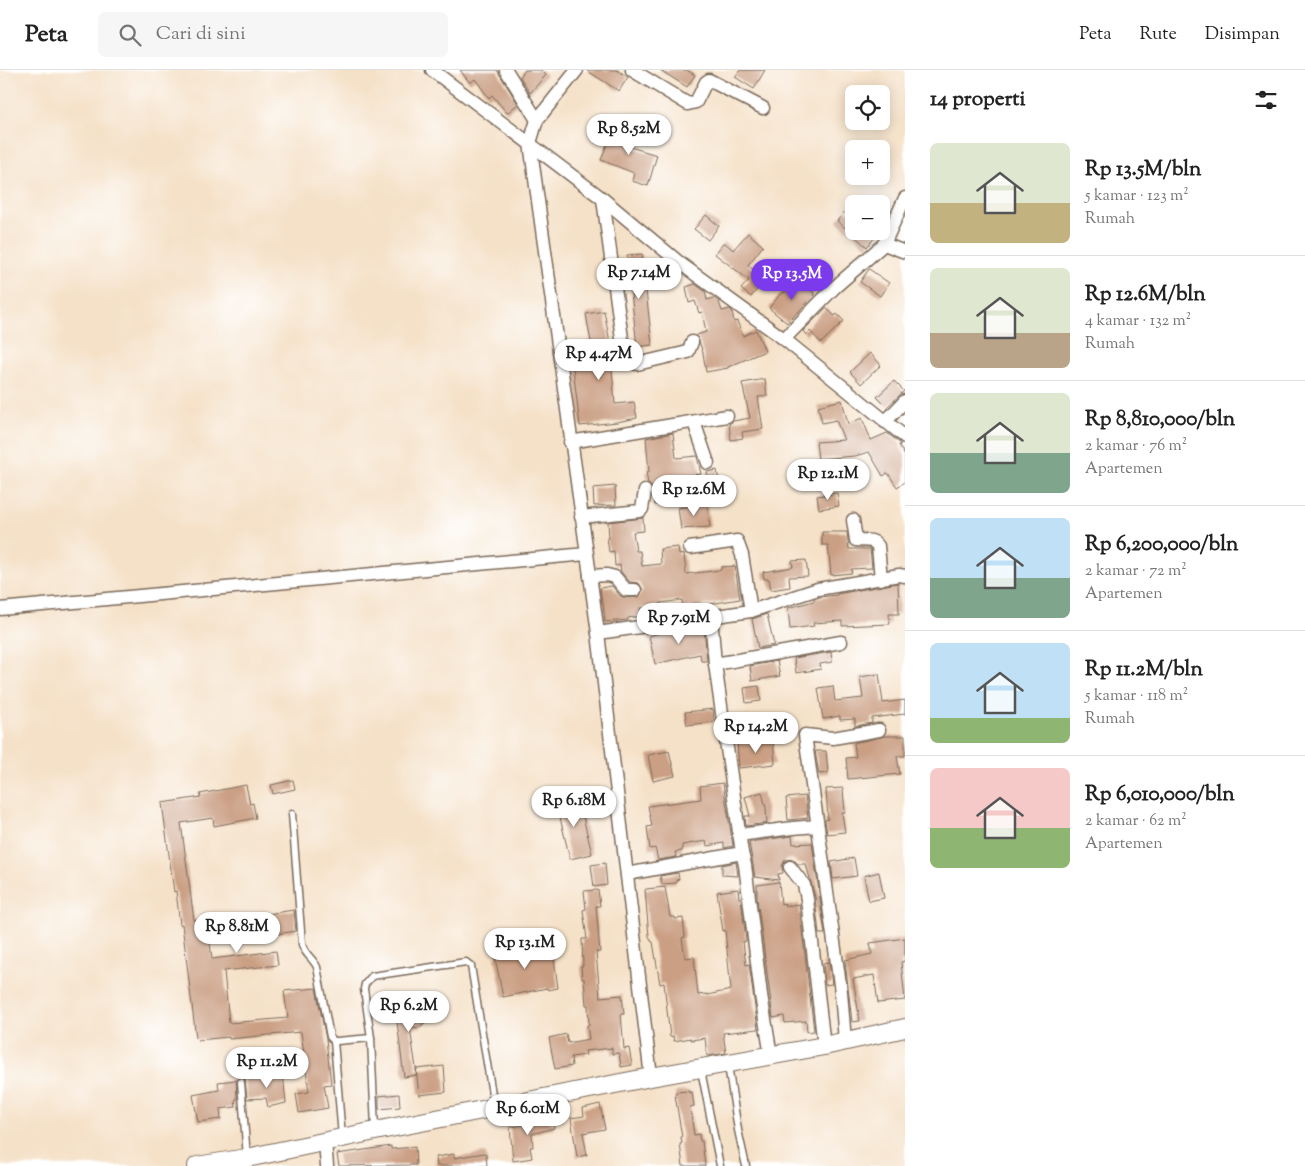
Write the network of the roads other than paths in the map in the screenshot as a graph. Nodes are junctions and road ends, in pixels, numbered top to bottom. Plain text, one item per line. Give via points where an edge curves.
1 (432, 70) edge
2 (506, 70) edge
3 (577, 70) edge
4 (632, 70) edge
5 (764, 108) dead end
6 (537, 120) junction
7 (530, 143) junction
8 (905, 198) edge
9 (604, 199) junction
10 (884, 244) junction
11 (905, 252) edge
12 (784, 339) junction
13 (692, 342) dead end
14 (905, 401) edge
15 (727, 416) dead end
16 (694, 422) junction
17 (885, 422) junction
18 (905, 437) edge
19 (570, 442) junction
20 (708, 463) dead end
21 (645, 491) dead end
22 (581, 518) junction
23 (853, 520) dead end
24 (690, 548) dead end
25 (586, 554) junction
26 (590, 576) junction
27 (905, 576) edge
28 (880, 578) junction
29 (635, 590) dead end
30 (0, 609) edge
31 (751, 611) junction
32 (711, 616) junction
33 (598, 633) junction
34 (841, 642) dead end
35 (716, 664) junction
36 (879, 730) dead end
37 (292, 814) dead end
38 (817, 826) junction
39 (739, 835) junction
40 (742, 853) junction
41 (790, 867) dead end
42 (627, 874) junction
43 (905, 1028) edge
44 (371, 1038) junction
45 (334, 1041) junction
46 (845, 1041) junction
47 (824, 1046) junction
48 (771, 1056) junction
49 (728, 1063) junction
50 (701, 1069) junction
51 (651, 1077) junction
52 (241, 1082) dead end
53 (494, 1107) junction
54 (375, 1131) junction
55 (342, 1138) junction
56 (325, 1142) junction
57 (239, 1162) edge
58 (197, 1166) edge
59 (327, 1166) edge
60 (720, 1166) edge
61 (746, 1166) edge

1 - 7 street
2 - 6 street
3 - 6 street
4 - 5 street via 688,104 696,102 709,80
6 - 7 street
7 - 9 street
7 - 19 street
8 - 10 street
9 - 12 street via 681,264
9 - 13 street via 627,360 637,364 688,352
10 - 11 street
10 - 12 street via 835,287
12 - 17 street
14 - 17 street
15 - 16 street
16 - 19 street
16 - 20 street
17 - 18 street
19 - 22 street
21 - 22 street via 640,511
22 - 25 street
23 - 28 street via 856,540 869,540 878,546
24 - 31 street via 738,542
25 - 26 street
25 - 30 street
26 - 29 street via 607,574 615,577 626,590
26 - 33 street
27 - 28 street
28 - 31 street via 818,588
31 - 32 street
32 - 33 street
32 - 35 street
33 - 42 street
34 - 35 street
35 - 39 street
36 - 38 street via 833,738 805,735
37 - 45 lane via 302,944 317,967 328,1030
38 - 39 street
38 - 46 street via 839,973
39 - 40 street
40 - 42 street
40 - 48 street
41 - 47 street via 804,885 807,899
42 - 51 street
43 - 46 main road
44 - 45 lane
44 - 53 lane via 364,989 372,976 469,963
44 - 54 lane
45 - 55 lane
46 - 47 main road
47 - 48 main road
48 - 49 main road
49 - 50 main road
49 - 61 lane
50 - 51 main road
50 - 60 lane
51 - 53 main road
52 - 57 lane
53 - 54 main road
54 - 55 main road
55 - 56 main road
56 - 57 main road
56 - 59 street
57 - 58 main road

